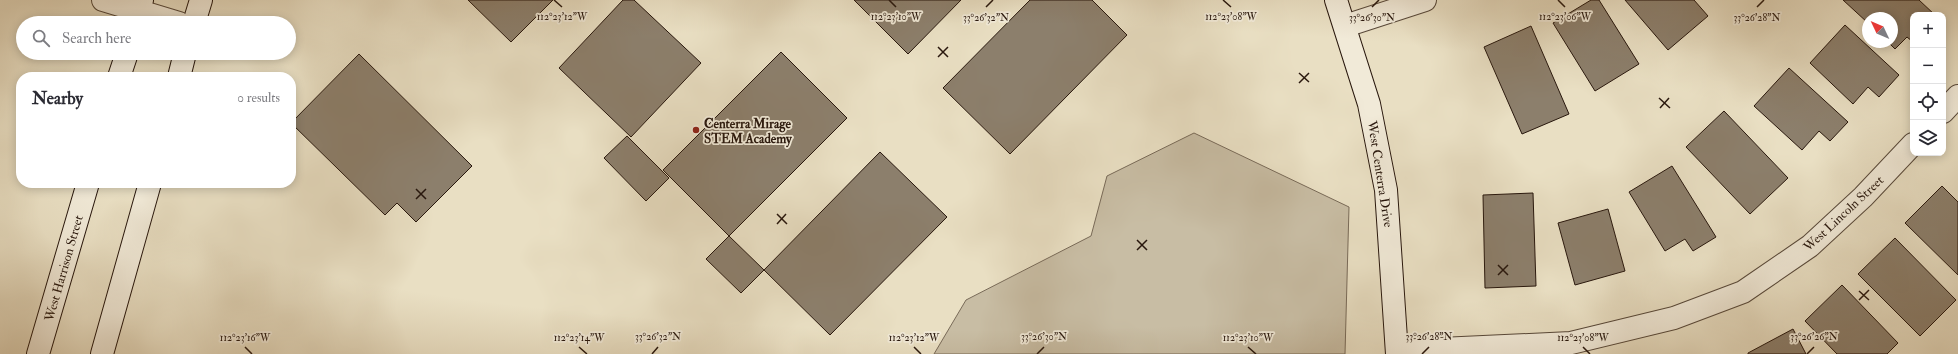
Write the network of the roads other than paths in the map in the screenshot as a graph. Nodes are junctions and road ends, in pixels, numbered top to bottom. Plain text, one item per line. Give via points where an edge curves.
1 (104, 0) edge
2 (201, 0) edge
3 (1336, 0) edge
4 (1425, 0) edge
5 (139, 12) edge
6 (154, 16) edge
7 (196, 16) edge
8 (1345, 26) junction
9 (125, 60) edge
10 (183, 60) edge
11 (121, 72) edge
12 (180, 72) edge
13 (1958, 96) edge
14 (1946, 109) edge
15 (1910, 147) edge
16 (87, 188) edge
17 (149, 188) edge
18 (1397, 353) edge
19 (38, 354) edge
20 (102, 354) edge

1 - 5 street
2 - 7 street
3 - 8 street, West Centerra Drive
4 - 8 street
5 - 6 street
8 - 18 street, West Centerra Drive via 1369,104 1386,190
9 - 11 street
10 - 12 street
13 - 14 street
15 - 18 street, West Lincoln Street via 1863,197 1810,246 1743,292 1674,318 1571,344
16 - 19 street, West Harrison Street
17 - 20 street

